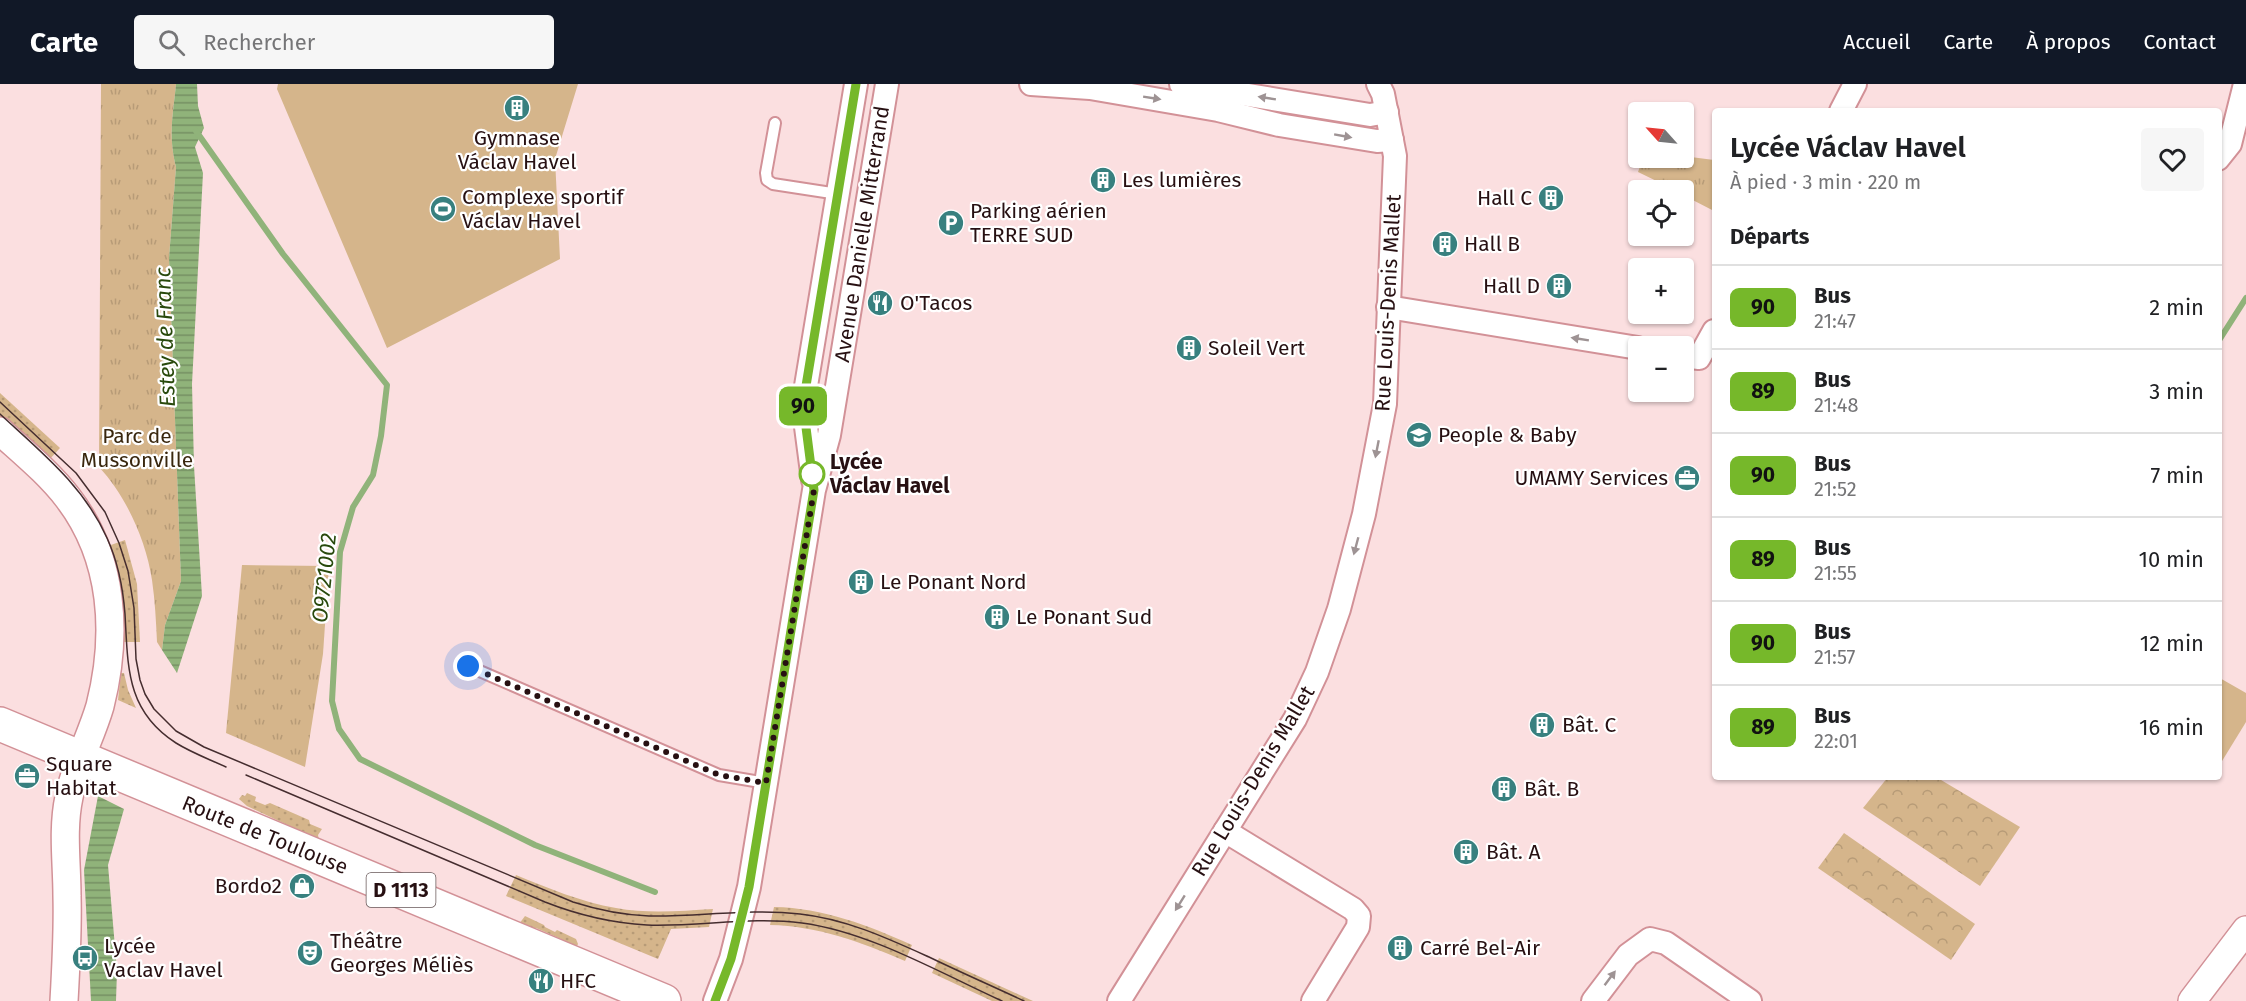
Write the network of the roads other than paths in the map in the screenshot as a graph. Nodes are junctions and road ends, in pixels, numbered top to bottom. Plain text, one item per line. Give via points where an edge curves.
1 (856, 84) edge
2 (887, 84) edge
3 (1031, 84) edge
4 (1181, 84) edge
5 (1378, 84) edge
6 (1855, 84) edge
7 (2245, 84) edge
8 (1843, 108) edge
9 (1387, 112) junction
10 (775, 123) dead end
11 (1392, 140) junction
12 (2222, 154) edge
13 (838, 194) junction
14 (1388, 308) junction
15 (1712, 333) edge
16 (1628, 346) edge
17 (1694, 354) edge
18 (0, 431) edge
19 (814, 490) junction
20 (468, 666) dead end
21 (0, 724) edge
22 (80, 759) junction
23 (766, 783) junction
24 (1226, 831) junction
25 (2246, 930) edge
26 (64, 1001) edge
27 (664, 1001) edge
28 (715, 1001) edge
29 (1119, 1001) edge
30 (1313, 1001) edge
31 (1593, 1001) edge
32 (1750, 1001) edge
33 (2192, 1001) edge

1 - 13 street, Avenue Danielle Mitterrand
2 - 19 street, Avenue Danielle Mitterrand via 829,435
3 -> 11 street via 1090,88 1291,127
9 -> 4 street via 1370,115
5 - 9 street, Rue Louis-Denis Mallet
6 - 8 street
7 - 12 street via 2230,144
9 - 11 street, Rue Louis-Denis Mallet
10 - 13 lane via 767,180
11 - 14 street, Rue Louis-Denis Mallet via 1395,156
13 - 19 street, Avenue Danielle Mitterrand via 803,404
16 -> 14 street
14 -> 24 street, Rue Louis-Denis Mallet via 1379,438 1339,609 1317,672 1295,718
15 - 17 street
18 - 22 street via 67,497 82,519 102,564 109,596 108,662 98,713
19 - 23 street, Avenue Danielle Mitterrand
20 - 23 lane via 719,775
21 - 22 main road, Route de Toulouse / D 1113
22 - 26 street via 64,825 68,895
22 - 27 main road, Route de Toulouse / D 1113
23 - 28 street, Avenue Danielle Mitterrand via 736,961
24 -> 29 street, Rue Louis-Denis Mallet
24 - 30 street via 1359,916 1358,927
25 - 33 street
31 -> 32 street via 1628,955 1650,939 1666,943

